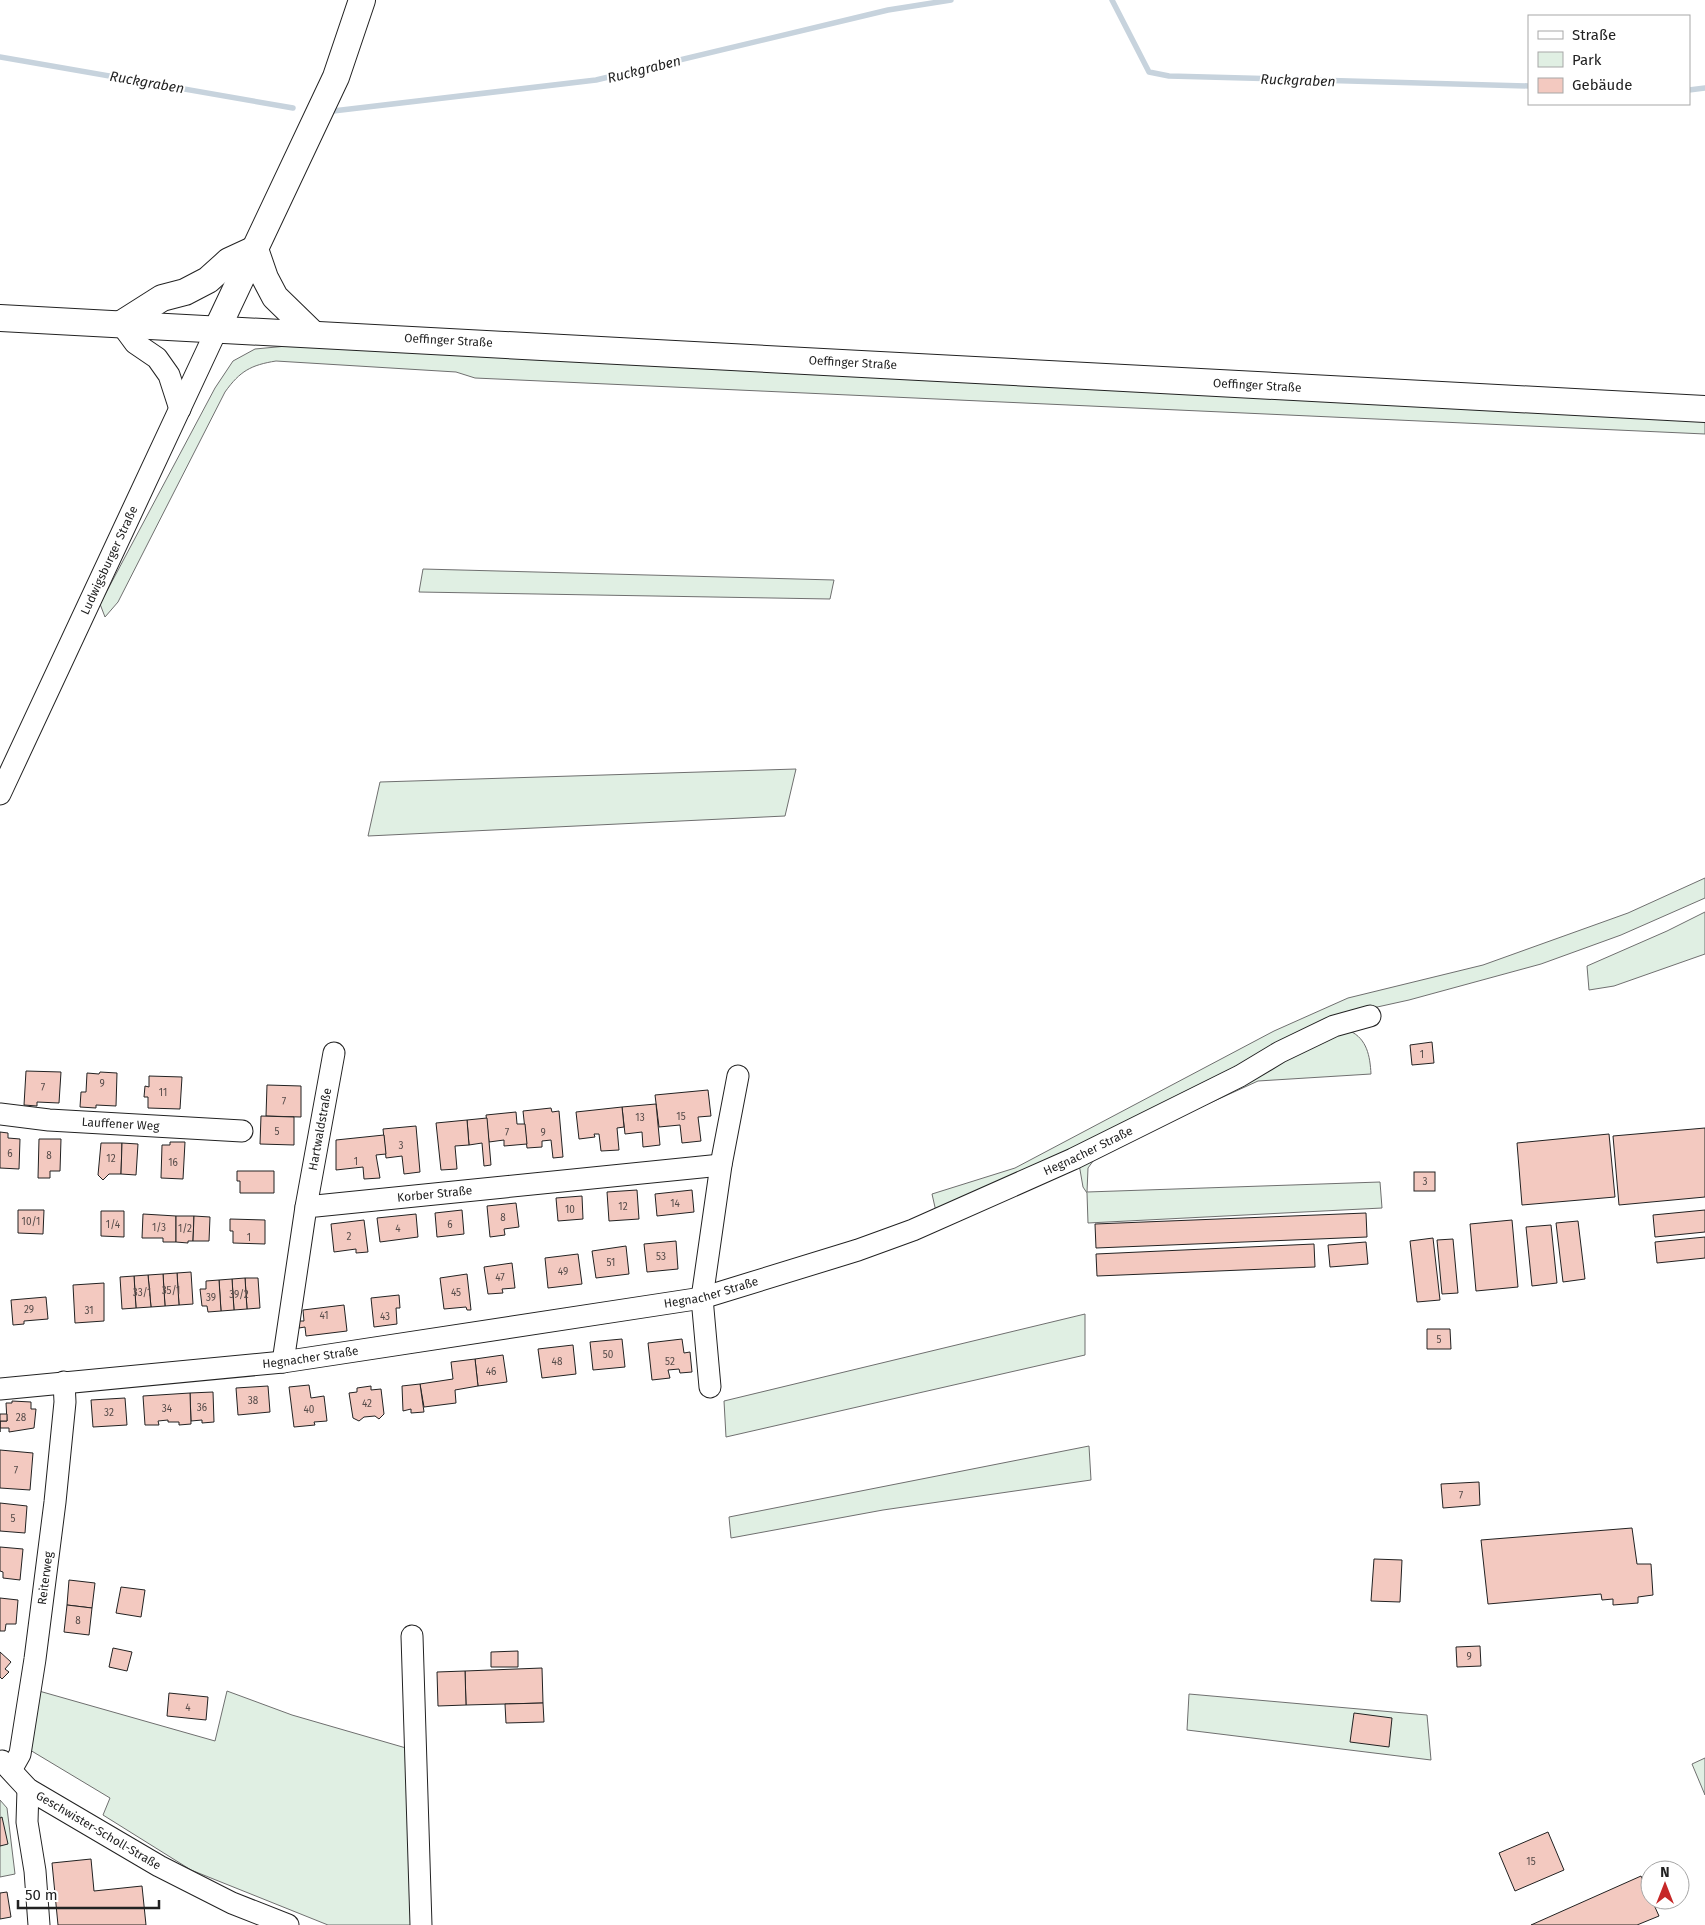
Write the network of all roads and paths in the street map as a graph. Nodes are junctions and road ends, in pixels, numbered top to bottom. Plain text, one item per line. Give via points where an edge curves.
1 (362, 0) edge
2 (254, 249) junction
3 (0, 318) edge
4 (121, 324) junction
5 (218, 327) junction
6 (312, 333) junction
7 (180, 409) junction
8 (1705, 409) edge
9 (0, 794) edge
10 (1370, 1016) dead end
11 (334, 1053) dead end
12 (738, 1076) dead end
13 (0, 1114) edge
14 (242, 1131) dead end
15 (721, 1165) junction
16 (306, 1207) junction
17 (702, 1298) junction
18 (284, 1362) junction
19 (64, 1382) junction
20 (710, 1387) dead end
21 (0, 1389) edge
22 (412, 1636) dead end
23 (5, 1765) edge
24 (28, 1789) junction
25 (39, 1925) edge
26 (288, 1925) edge
27 (421, 1925) edge

1 - 2 main road via 336,77
2 - 4 main road via 229,261 208,280 162,298
2 - 5 main road
2 - 6 main road via 275,297
3 - 4 main road, Oeffinger Straße
4 - 5 main road, Oeffinger Straße
4 - 7 street via 135,343 157,358 169,375
5 - 6 main road, Oeffinger Straße
5 - 7 street, Ludwigsburger Straße
6 - 8 main road, Oeffinger Straße
7 - 9 street, Ludwigsburger Straße
10 - 17 street, Hegnacher Straße via 1334,1026 1073,1159 913,1230
11 - 16 street, Hartwaldstraße
12 - 15 street
13 - 14 street, Lauffener Weg via 49,1120
15 - 16 street, Korber Straße
15 - 17 street
16 - 18 street
17 - 18 street, Hegnacher Straße
17 - 20 street
18 - 19 street, Hegnacher Straße
19 - 21 street, Hegnacher Straße
19 - 23 street, Reiterweg via 55,1502 35,1659 20,1754
22 - 27 street
23 - 24 street, Geschwister-Scholl-Straße
24 - 25 street via 27,1822
24 - 26 street, Geschwister-Scholl-Straße via 159,1866 232,1903

